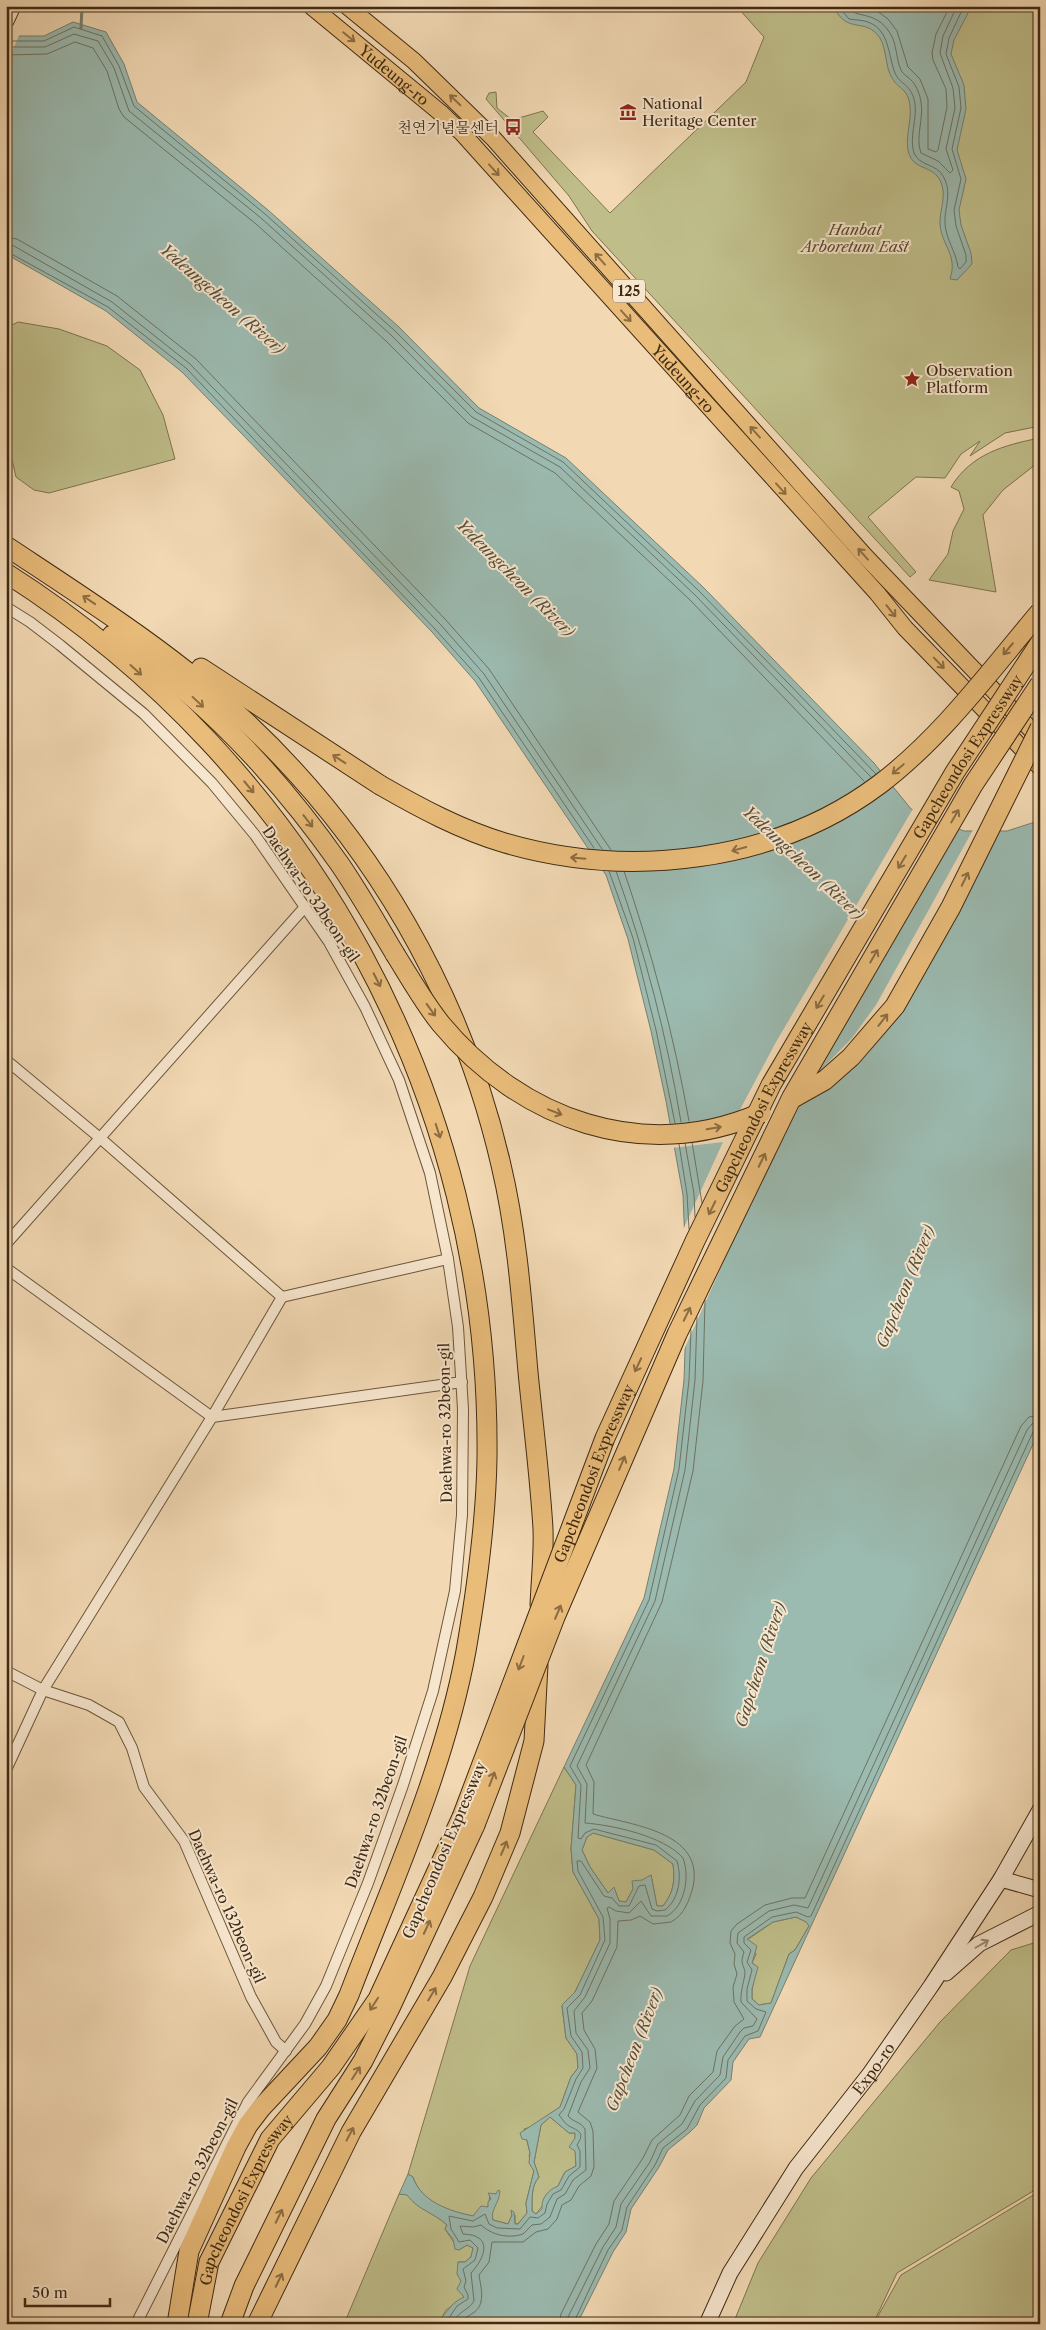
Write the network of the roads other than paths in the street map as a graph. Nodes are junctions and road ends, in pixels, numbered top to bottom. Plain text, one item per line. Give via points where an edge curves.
1 (13, 6) edge
2 (311, 6) edge
3 (347, 6) edge
4 (6, 21) edge
5 (6, 546) edge
6 (6, 573) edge
7 (28, 587) junction
8 (6, 607) edge
9 (1040, 612) edge
10 (129, 627) junction
11 (1040, 643) edge
12 (1040, 684) edge
13 (1040, 728) edge
14 (1040, 739) edge
15 (1040, 767) edge
16 (304, 908) junction
17 (6, 1060) edge
18 (100, 1138) junction
19 (6, 1244) edge
20 (448, 1259) junction
21 (6, 1268) edge
22 (282, 1297) junction
23 (462, 1382) junction
24 (212, 1417) junction
25 (6, 1671) edge
26 (43, 1690) junction
27 (6, 1770) edge
28 (1040, 1810) edge
29 (468, 1821) junction
30 (1000, 1879) junction
31 (1040, 1890) edge
32 (1040, 1913) edge
33 (932, 1986) junction
34 (286, 2051) junction
35 (136, 2324) edge
36 (177, 2324) edge
37 (197, 2324) edge
38 (230, 2324) edge
39 (257, 2324) edge
40 (707, 2324) edge

1 - 4 main road
2 -> 15 main road, Yudeung-ro / 125, bridge via 462,133 905,628
14 -> 3 main road, Yudeung-ro / 125, bridge via 852,542 493,138 414,62
10 -> 5 highway
6 - 7 highway
7 -> 13 highway, bridge via 65,603 115,637 185,690 224,726 310,823 441,1023 460,1045 504,1084 552,1112 594,1126 651,1134 684,1133 742,1122 825,1080 869,1038 894,1006 951,907
7 -> 36 highway via 128,663 197,728 279,823 341,914 385,996 422,1082 456,1191 482,1345 486,1438 484,1520 465,1655 447,1732 349,1995 318,2047 261,2108 236,2147 189,2251
8 - 16 street, Daehwa-ro 32beon-gil via 30,622 144,714 212,783 256,835
9 -> 10 highway, bridge via 938,731 907,762 857,799 802,828 730,851 654,861 565,856 504,842 448,822 380,785 159,640
39 -> 10 highway via 351,2132 470,1924 510,1833 534,1741 543,1532 522,1304 501,1166 485,1103 448,1005 422,951 382,884 309,787 219,698
11 -> 29 highway, Gapcheondosi Expressway, bridge via 955,772 771,1085 605,1438
29 -> 12 highway, Gapcheondosi Expressway, bridge via 677,1334 792,1097 973,785
16 - 18 street
16 - 20 street, Daehwa-ro 32beon-gil via 329,942 365,1007 399,1080 430,1173
17 - 18 street
18 - 19 street
18 - 22 street
20 - 22 street
20 - 23 street, Daehwa-ro 32beon-gil
21 - 24 street
22 - 24 street
23 - 24 street
23 - 34 street, Daehwa-ro 32beon-gil via 462,1515 455,1591 433,1691 368,1883 326,1986
24 - 26 street
25 - 26 street, Daehwa-ro 132beon-gil
26 - 27 street
26 - 34 street, Daehwa-ro 132beon-gil via 89,1705 119,1722 132,1748 144,1787 184,1841 250,1997 276,2042
28 - 30 main road, Expo-ro
29 -> 37 highway, Gapcheondosi Expressway via 378,1999 331,2067 270,2139 209,2262
38 -> 29 highway, Gapcheondosi Expressway via 244,2286 326,2119 363,2061 390,2008
30 - 31 main road
30 - 33 main road, Expo-ro
33 -> 32 main road via 979,1944
33 - 40 main road, Expo-ro via 869,2075 796,2168 730,2273
34 - 35 street, Daehwa-ro 32beon-gil via 237,2121

